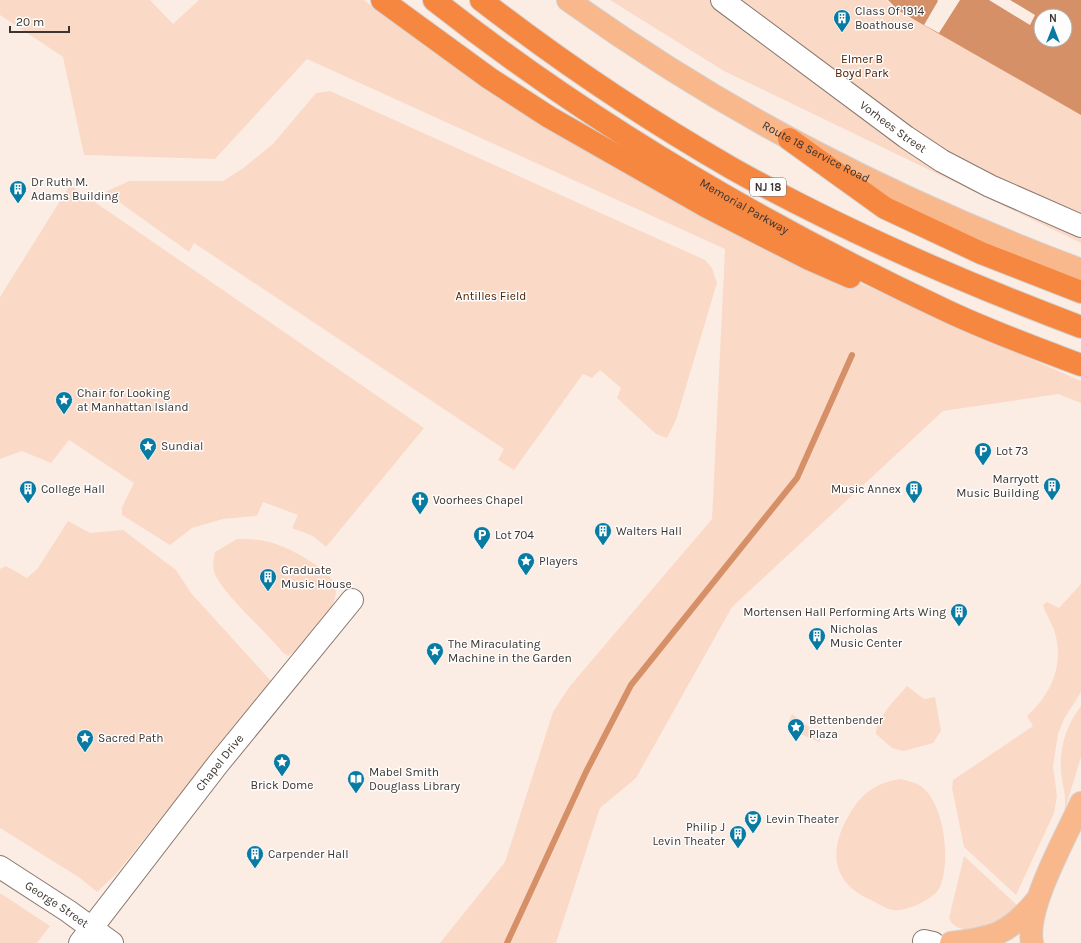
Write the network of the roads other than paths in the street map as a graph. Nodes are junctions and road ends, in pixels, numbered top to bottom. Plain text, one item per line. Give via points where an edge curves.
1 (382, 0) edge
2 (434, 0) edge
3 (481, 0) edge
4 (722, 0) edge
5 (575, 3) edge
6 (789, 139) junction
7 (1081, 226) edge
8 (1081, 270) edge
9 (1081, 292) edge
10 (946, 311) junction
11 (1081, 327) edge
12 (1081, 365) edge
13 (352, 600) dead end
14 (1081, 802) edge
15 (0, 867) edge
16 (1037, 900) junction
17 (85, 936) edge
18 (112, 943) edge
19 (952, 943) edge
20 (1032, 943) edge

1 - 10 highway via 507,90 647,174 838,273
2 - 10 highway, Memorial Parkway / NJ 18 via 550,87 666,162 768,220
3 - 11 highway, NJ 18 via 608,90 733,169 907,255
4 - 7 street, Vorhees Street via 942,161 990,186
5 - 6 main road, Route 18 Service Road via 657,61 724,103
6 - 8 main road, Route 18 Service Road via 907,198
6 - 9 highway via 885,208 981,253
10 - 12 highway, Memorial Parkway / NJ 18
13 - 17 street, Chapel Drive via 218,764
14 - 16 main road
15 - 17 street, George Street via 68,911
16 - 19 main road via 1018,922 1002,933
16 - 20 main road via 1032,921
17 - 18 street, George Street

